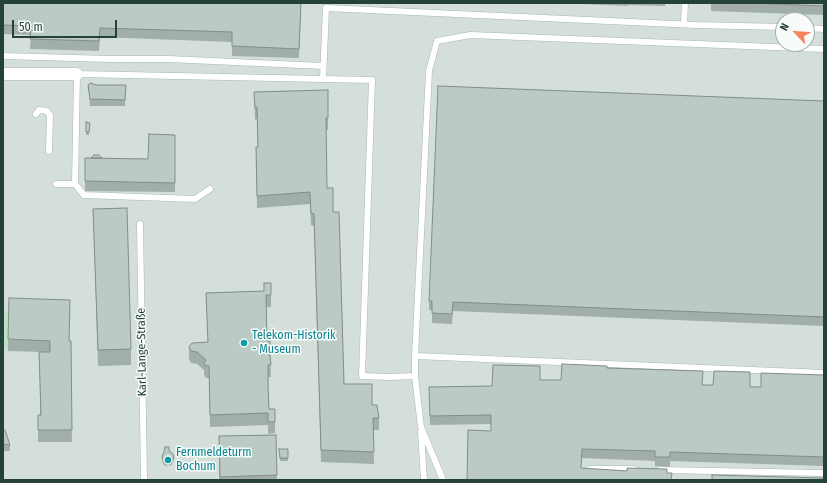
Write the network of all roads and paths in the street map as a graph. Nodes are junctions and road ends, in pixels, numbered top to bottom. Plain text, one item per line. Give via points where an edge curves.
1 (685, 3) edge
2 (684, 24) junction
3 (775, 28) edge
4 (824, 49) edge
5 (3, 56) edge
6 (323, 66) junction
7 (3, 74) edge
8 (77, 74) junction
9 (323, 79) junction
10 (36, 114) dead end
11 (48, 151) dead end
12 (56, 184) dead end
13 (74, 184) junction
14 (210, 189) dead end
15 (140, 224) dead end
16 (415, 356) junction
17 (824, 372) edge
18 (415, 376) junction
19 (421, 427) junction
20 (590, 469) edge
21 (644, 470) edge
22 (652, 470) edge
23 (824, 473) edge
24 (144, 480) edge
25 (424, 480) edge
26 (443, 480) edge

1 - 2 lane
2 - 3 lane
2 - 6 lane via 326,8
4 - 16 lane via 470,36 437,41 429,71
5 - 6 lane via 168,59
6 - 9 lane
7 - 8 street
8 - 9 lane
8 - 13 lane
9 - 18 lane via 372,80 362,376
10 - 11 lane via 39,110 47,111 50,115
12 - 13 lane
13 - 14 lane via 84,195 195,199
15 - 24 lane, Karl-Lange-Straße
16 - 17 lane
16 - 18 lane
18 - 19 lane
19 - 25 lane
19 - 26 lane
20 - 21 lane
22 - 23 lane

